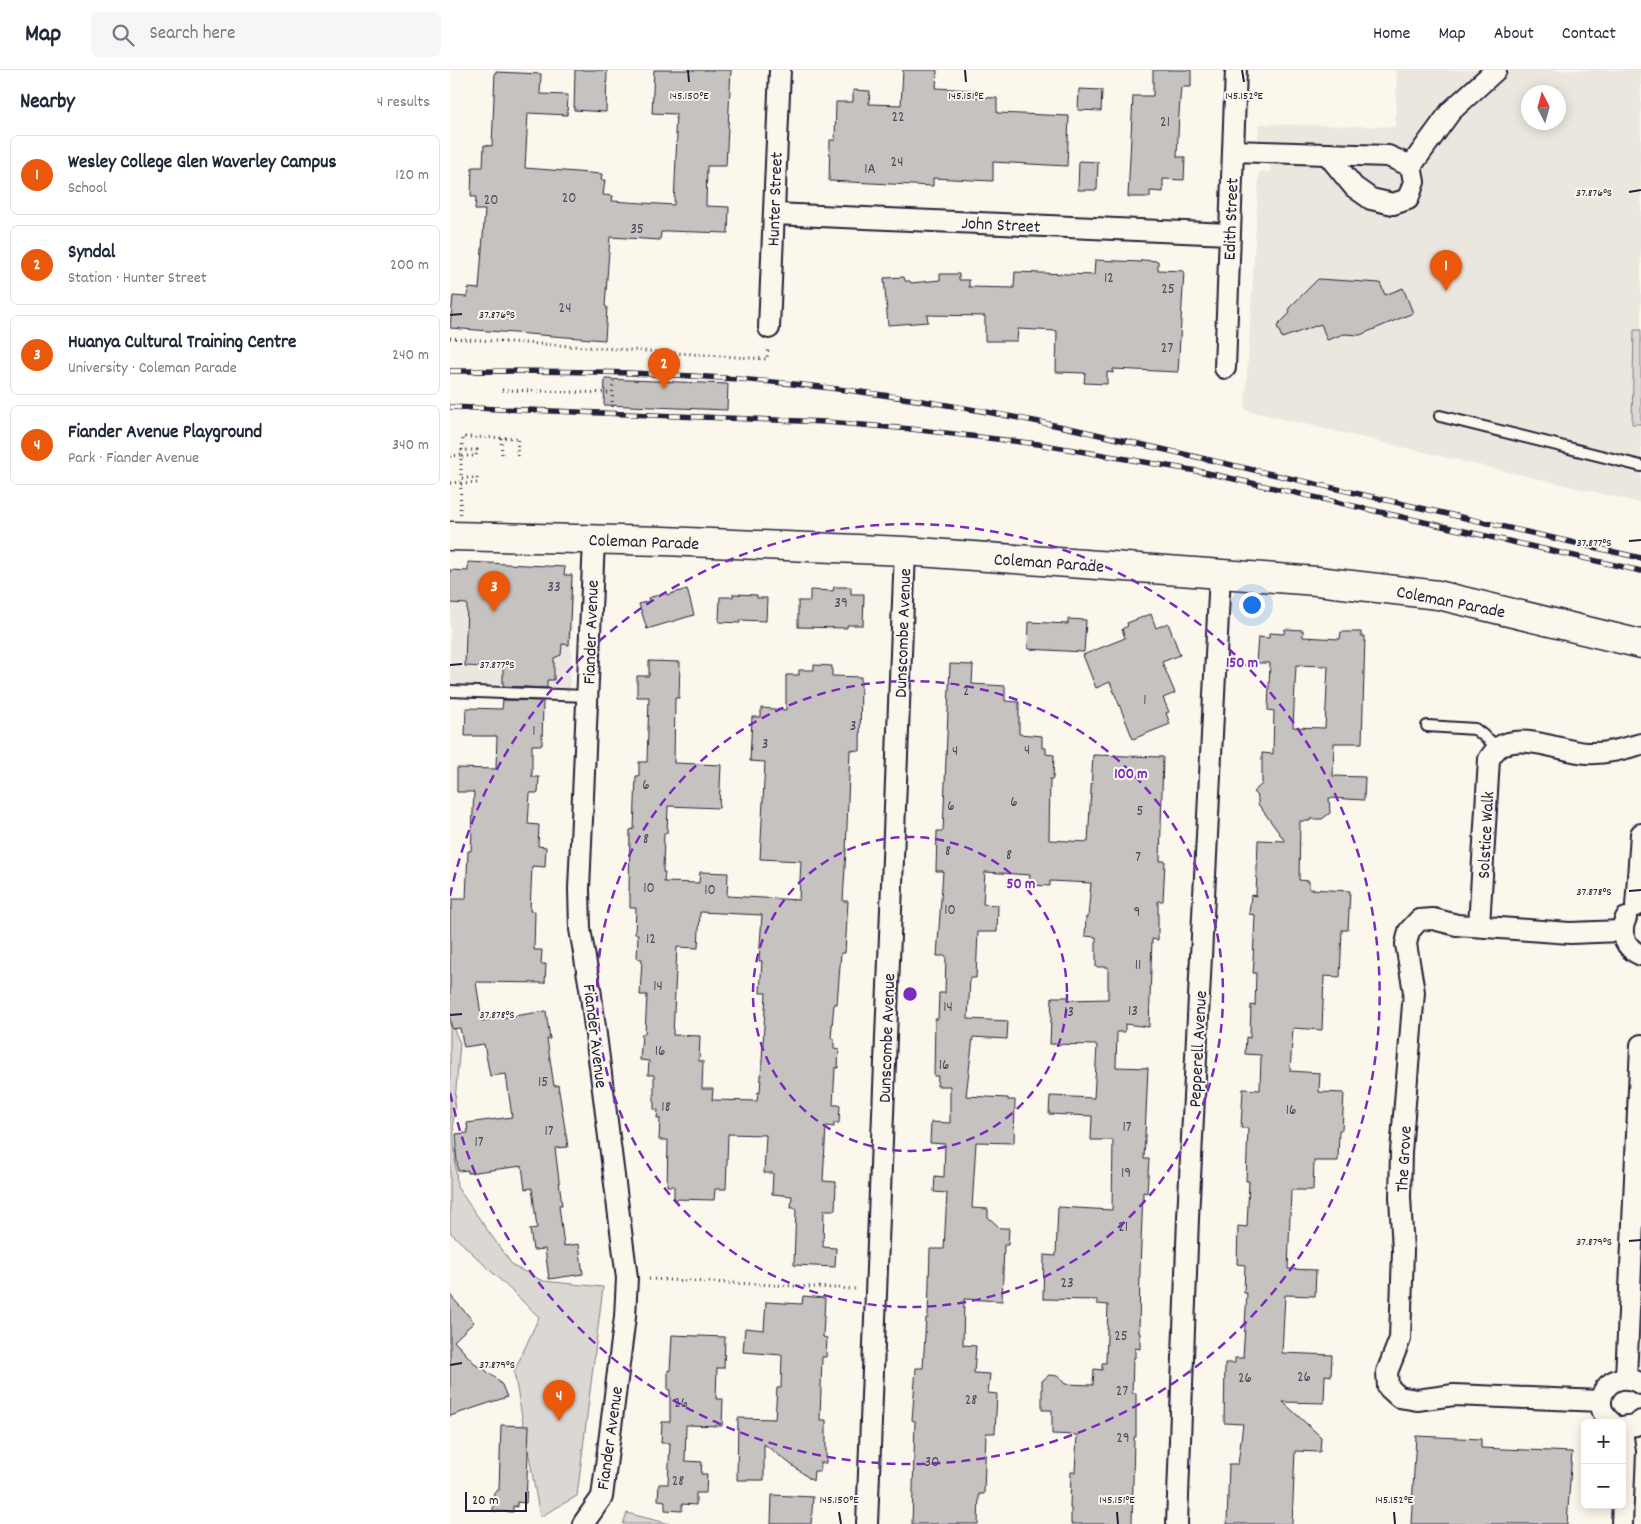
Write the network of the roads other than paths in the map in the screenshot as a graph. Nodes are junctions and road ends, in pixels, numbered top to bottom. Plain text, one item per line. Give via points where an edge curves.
1 (780, 70) edge
2 (1236, 70) edge
3 (1496, 70) edge
4 (1232, 151) junction
5 (1327, 154) junction
6 (1411, 166) junction
7 (774, 214) junction
8 (1229, 234) junction
9 (769, 328) road end
10 (1225, 368) dead end
11 (1440, 416) dead end
12 (1641, 466) edge
13 (455, 536) edge
14 (594, 540) junction
15 (905, 551) junction
16 (1220, 574) junction
17 (1641, 644) edge
18 (450, 691) edge
19 (588, 696) junction
20 (1427, 726) dead end
21 (1641, 744) edge
22 (1498, 747) junction
23 (1641, 834) edge
24 (1638, 905) edge
25 (1480, 926) junction
26 (1622, 931) junction
27 (1641, 955) edge
28 (1641, 1045) edge
29 (1634, 1381) edge
30 (1601, 1401) junction
31 (1608, 1419) edge
32 (1641, 1421) edge
33 (1626, 1427) edge
34 (1624, 1464) edge
35 (583, 1524) edge
36 (867, 1524) edge
37 (1176, 1524) edge
38 (1622, 1524) edge

1 - 7 street, Hunter Street
2 - 4 street, Edith Street
3 - 6 street via 1451,111
4 - 5 street
4 - 8 street, Edith Street
5 - 6 street via 1388,156
5 - 6 street via 1354,187 1371,199 1392,204 1408,199 1414,182
7 - 8 street, John Street
7 - 9 street, Hunter Street
8 - 10 street, Edith Street
11 - 12 lane
13 - 14 street, Coleman Parade
14 - 15 street, Coleman Parade
14 - 19 street, Fiander Avenue
15 - 16 street, Coleman Parade
15 - 36 street, Dunscombe Avenue
16 - 17 street, Coleman Parade via 1438,595
16 - 37 street, Pepperell Avenue
18 - 19 lane
19 - 35 street, Fiander Avenue via 580,929 627,1278 602,1497
20 - 22 lane via 1475,728
21 - 22 street via 1612,752 1586,753 1544,743 1512,742
22 - 25 street, Solstice Walk via 1489,759
23 - 24 street
24 - 26 street via 1628,914
25 - 26 street, The Grove via 1570,933
25 - 30 street, The Grove via 1419,920 1409,931 1406,944 1414,992 1400,1197 1403,1251 1400,1339 1388,1372 1388,1387 1399,1397 1417,1400 1454,1395
26 - 27 street via 1629,947
28 - 29 street
29 - 30 street via 1614,1380 1603,1392
30 - 31 street via 1602,1412
32 - 33 street
34 - 38 street

